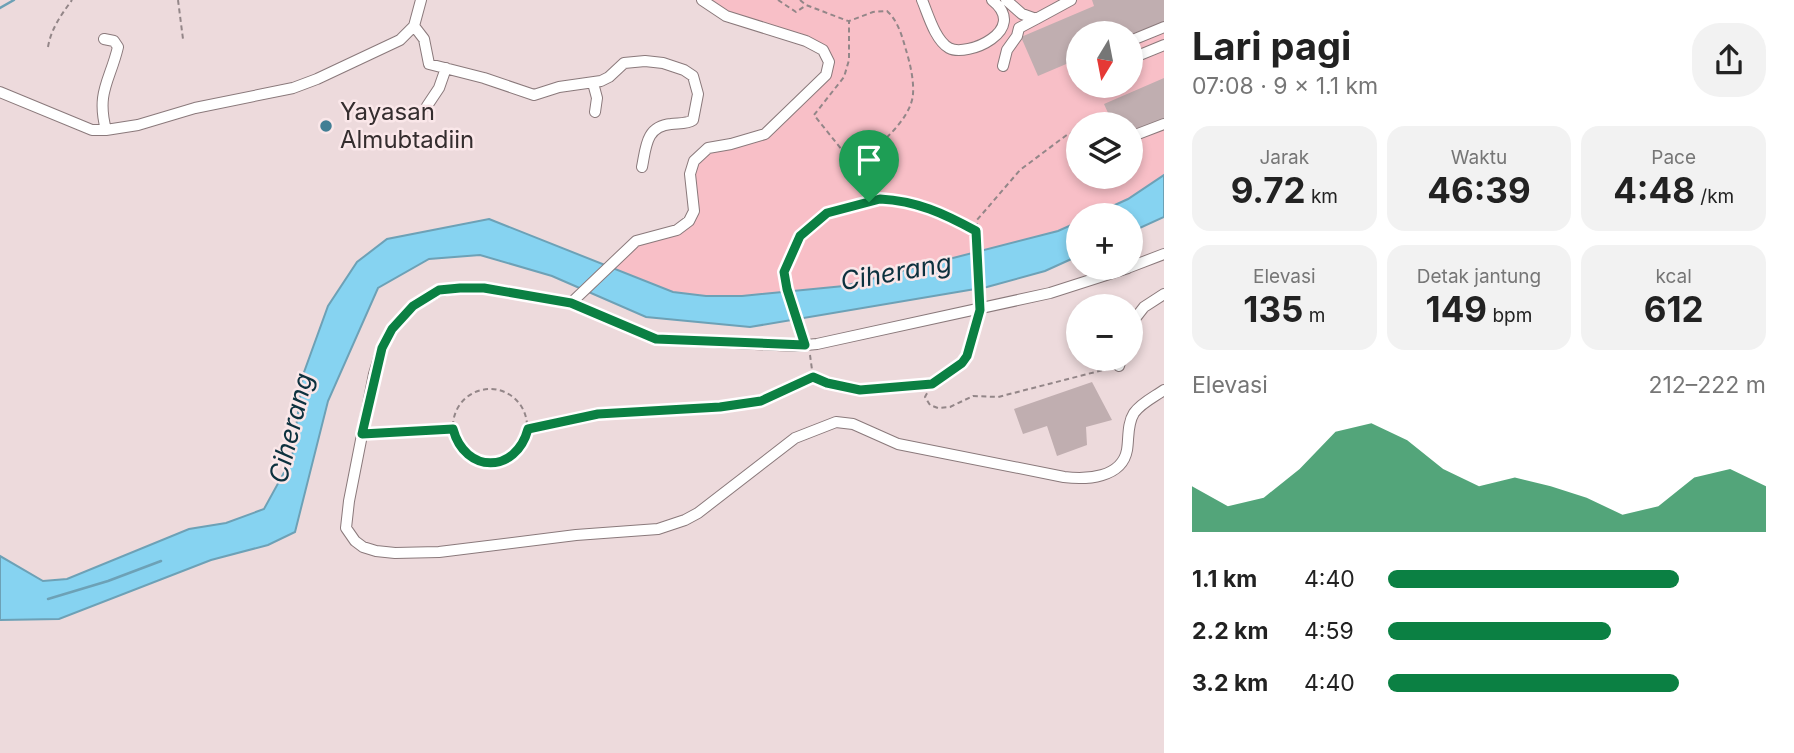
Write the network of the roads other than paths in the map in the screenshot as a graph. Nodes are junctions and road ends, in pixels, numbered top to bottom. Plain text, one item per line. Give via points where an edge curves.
1 (421, 0) edge
2 (702, 0) edge
3 (922, 0) edge
4 (992, 0) edge
5 (1006, 0) edge
6 (1071, 0) edge
7 (1061, 4) edge
8 (1036, 19) junction
9 (414, 26) junction
10 (1164, 27) edge
11 (1143, 36) edge
12 (104, 39) dead end
13 (1164, 45) edge
14 (1143, 54) edge
15 (1003, 66) dead end
16 (446, 68) junction
17 (593, 83) junction
18 (0, 92) edge
19 (427, 106) dead end
20 (595, 112) dead end
21 (1164, 124) edge
22 (106, 130) junction
23 (1143, 132) edge
24 (642, 167) dead end
25 (1164, 254) edge
26 (1143, 262) edge
27 (1090, 280) edge
28 (1164, 294) edge
29 (571, 303) junction
30 (1143, 308) edge
31 (1164, 390) edge

1 - 9 street
2 - 29 street via 726,16 823,50 829,62 826,75 765,134 708,148 694,161 690,174 694,211 689,221 677,230 636,241
3 - 4 street via 939,37 955,50 971,48 1002,30 1002,12
5 - 8 street
6 - 7 street
7 - 8 street
8 - 15 street via 1019,28
9 - 16 street via 424,39 428,63
9 - 22 street via 389,46 305,83
10 - 11 street
12 - 22 street via 118,47 103,94
13 - 14 street
16 - 17 street via 528,95
16 - 19 street
17 - 20 street
17 - 24 street via 633,61 674,66 693,76 698,93 694,120 654,130 646,142
18 - 22 street via 92,130
21 - 23 street
25 - 26 street
27 - 29 street via 980,310 804,341 656,339
28 - 30 street
29 - 31 street via 504,290 439,290 413,306 392,329 382,348 349,501 346,528 363,547 395,554 439,552 658,529 698,513 795,438 835,422 853,424 898,444 1064,477 1098,477 1125,458 1133,414

